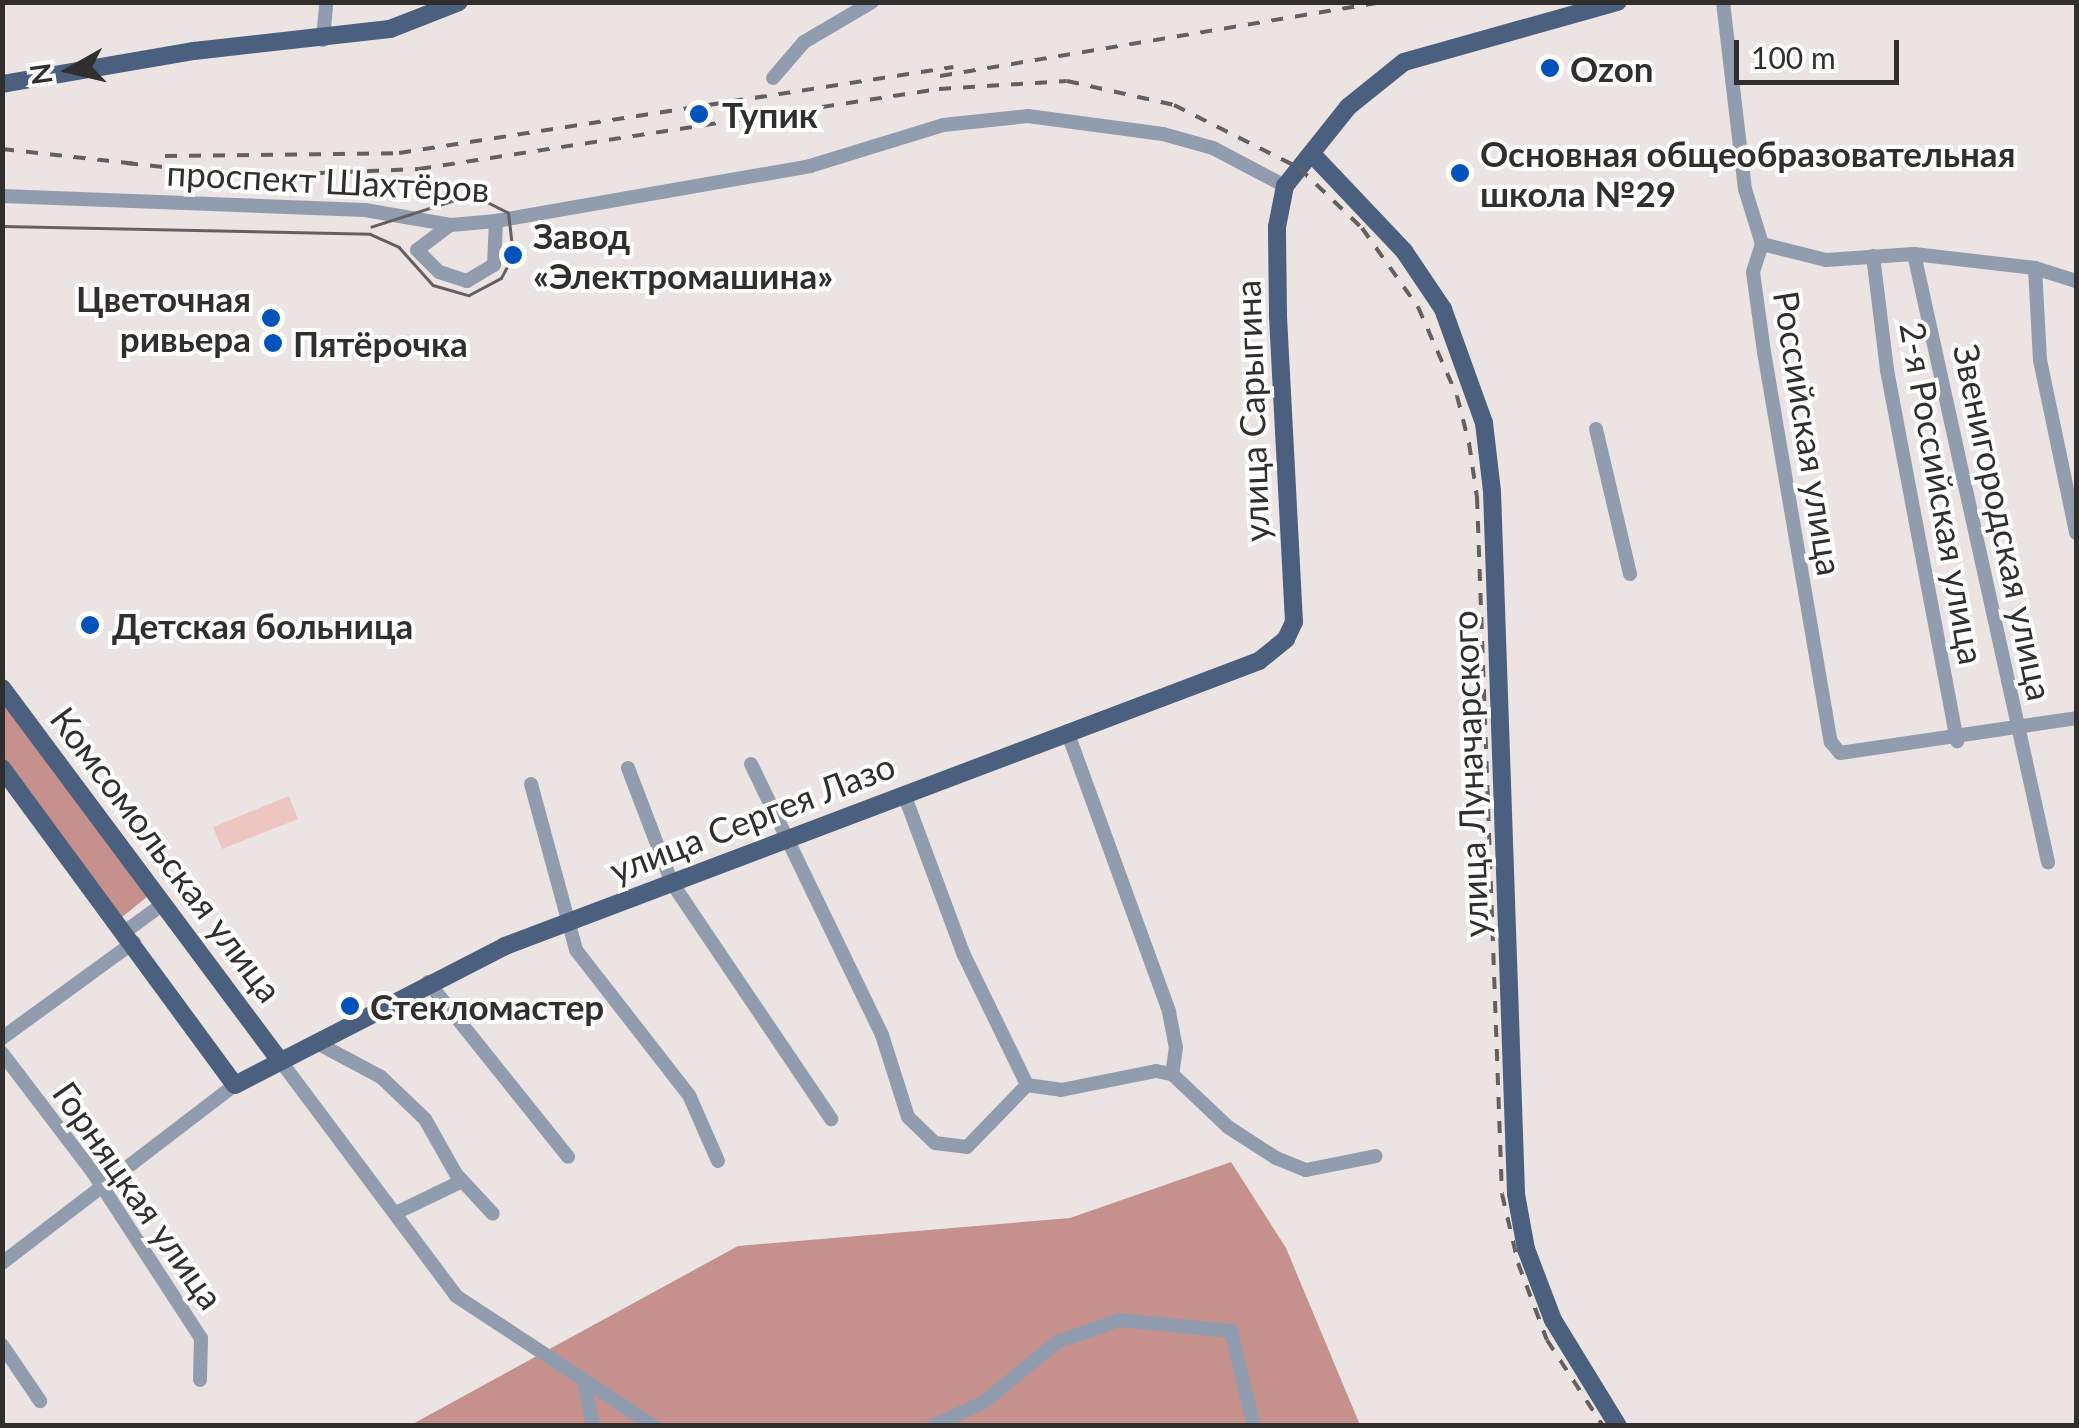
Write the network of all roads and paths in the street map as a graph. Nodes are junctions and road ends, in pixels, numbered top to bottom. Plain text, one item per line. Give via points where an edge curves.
1 (326, 2) edge
2 (459, 2) edge
3 (872, 2) edge
4 (1618, 2) edge
5 (1723, 2) edge
6 (323, 40) junction
7 (773, 78) dead end
8 (2, 84) edge
9 (1312, 154) junction
10 (1285, 186) junction
11 (2, 196) edge
12 (496, 221) junction
13 (451, 224) junction
14 (1762, 244) junction
15 (1914, 254) junction
16 (1873, 256) junction
17 (2035, 268) junction
18 (2076, 281) edge
19 (1596, 429) dead end
20 (2076, 534) edge
21 (1630, 574) dead end
22 (1259, 661) joint
23 (2, 688) edge
24 (2076, 718) edge
25 (2015, 730) junction
26 (1067, 731) junction
27 (1958, 740) junction
28 (751, 764) dead end
29 (2, 768) edge
30 (628, 768) dead end
31 (531, 784) dead end
32 (904, 794) junction
33 (785, 839) junction
34 (2048, 862) dead end
35 (672, 883) junction
36 (163, 904) junction
37 (564, 924) junction
38 (130, 937) junction
39 (428, 982) junction
40 (2, 1038) edge
41 (321, 1045) junction
42 (2, 1052) edge
43 (279, 1059) junction
44 (1172, 1074) junction
45 (235, 1085) junction
46 (1027, 1085) junction
47 (831, 1118) dead end
48 (1376, 1156) dead end
49 (568, 1158) dead end
50 (718, 1161) dead end
51 (462, 1181) junction
52 (100, 1186) junction
53 (398, 1212) junction
54 (494, 1214) dead end
55 (2, 1264) edge
56 (2, 1345) edge
57 (200, 1380) dead end
58 (584, 1381) junction
59 (40, 1401) dead end
60 (593, 1426) edge
61 (654, 1426) edge
62 (933, 1426) edge
63 (1254, 1426) edge
64 (1618, 1426) edge

1 - 6 street
2 - 6 main road via 390,29
3 - 7 street via 804,42
4 - 9 main road via 1404,62 1348,106
5 - 14 street, Российская улица via 1746,189
6 - 8 main road via 194,51
9 - 10 main road
9 - 64 main road, улица Луначарского via 1404,252 1443,309 1484,423 1492,490 1516,1194 1526,1248 1553,1320
10 - 12 street, проспект Шахтёров via 1213,148 1163,134 1075,120 986,117 810,166
10 - 22 main road, улица Сарыгина via 1277,228 1278,314 1294,622 1286,639
11 - 13 street, проспект Шахтёров via 365,210
12 - 13 street, проспект Шахтёров
12 - 13 street via 494,265 466,281 439,272 417,250
14 - 16 street via 1826,260
14 - 27 street, Российская улица via 1753,272 1831,742 1840,754
15 - 16 street
15 - 17 street
15 - 25 street, Звенигородская улица
16 - 27 street, 2-я Российская улица via 1887,370
17 - 18 street
17 - 20 street via 2040,360
19 - 21 street
22 - 26 main road, улица Сергея Лазо
23 - 36 main road, Комсомольская улица
24 - 25 street
25 - 27 street
25 - 34 street, Звенигородская улица
26 - 32 main road, улица Сергея Лазо
26 - 44 street via 1168,1012 1176,1047
28 - 33 street
29 - 38 main road
30 - 35 street
31 - 37 street
32 - 33 main road, улица Сергея Лазо
32 - 46 street via 963,953
33 - 35 main road, улица Сергея Лазо
33 - 46 street via 882,1035 919,1132 955,1149 976,1140
35 - 37 main road, улица Сергея Лазо
35 - 47 street
36 - 38 street
36 - 43 main road, Комсомольская улица
37 - 39 main road, улица Сергея Лазо
37 - 50 street via 591,974 689,1095
38 - 40 street
38 - 45 main road
39 - 41 main road, улица Сергея Лазо
39 - 49 street
41 - 43 main road, улица Сергея Лазо
41 - 51 street via 381,1077 425,1119
42 - 52 street, Горняцкая улица
43 - 45 main road, улица Сергея Лазо
43 - 53 street
44 - 46 street via 1127,1075 1061,1090
44 - 48 street via 1228,1126 1276,1158 1306,1170
45 - 52 street
51 - 53 street
51 - 54 street
52 - 55 street
52 - 57 street, Горняцкая улица via 202,1338
53 - 58 street via 456,1296
56 - 59 street
58 - 60 street
58 - 61 street
62 - 63 street via 984,1402 1057,1342 1090,1326 1148,1320 1232,1331

